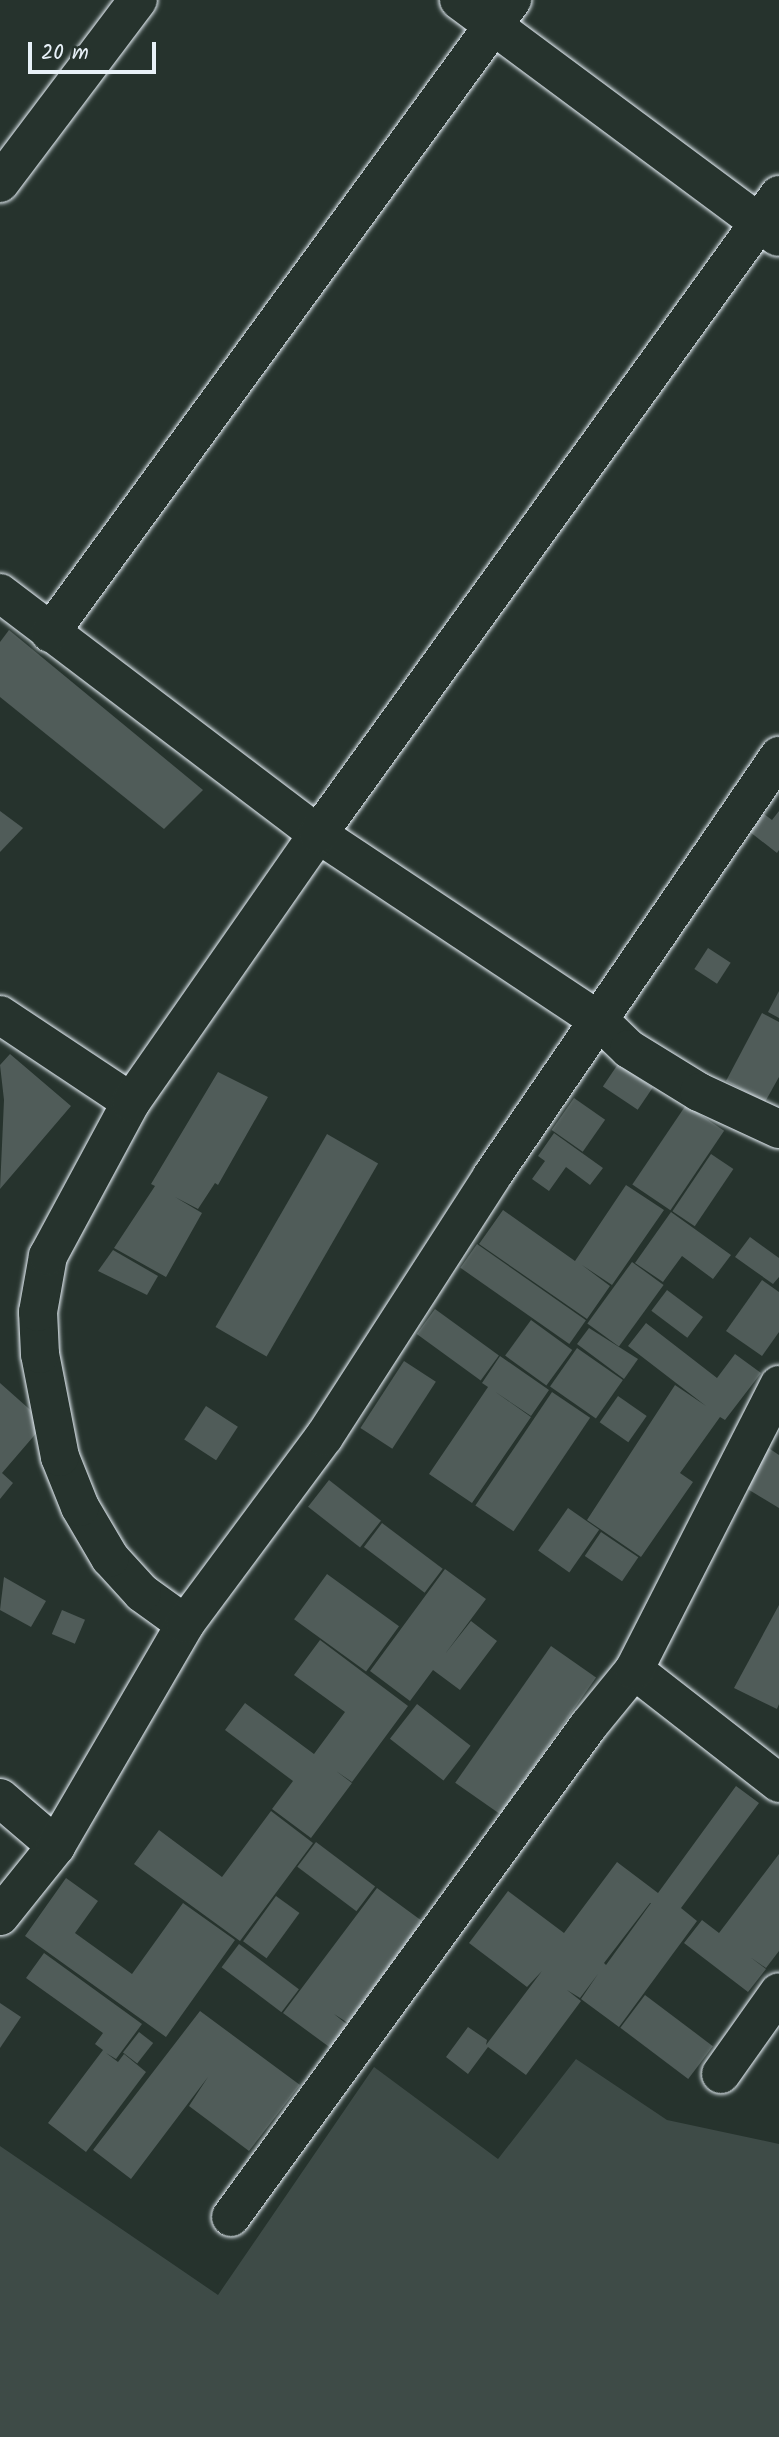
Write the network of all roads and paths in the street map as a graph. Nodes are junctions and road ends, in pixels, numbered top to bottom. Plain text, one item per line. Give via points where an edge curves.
1 (138, 0) edge
2 (459, 0) edge
3 (502, 13) edge
4 (0, 183) edge
5 (772, 218) edge
6 (0, 593) edge
7 (50, 632) junction
8 (779, 756) edge
9 (318, 834) junction
10 (0, 1015) edge
11 (601, 1022) junction
12 (131, 1102) junction
13 (779, 1129) edge
14 (779, 1385) edge
15 (184, 1624) junction
16 (634, 1670) junction
17 (779, 1783) edge
18 (0, 1798) edge
19 (56, 1846) junction
20 (0, 1916) edge
21 (779, 1992) edge
22 (721, 2074) dead end
23 (231, 2217) dead end

1 - 4 street
2 - 3 street
3 - 5 street
3 - 7 street
5 - 9 street
6 - 7 street
7 - 9 street
8 - 11 street
9 - 11 street
9 - 12 street
10 - 12 street
11 - 13 street via 629,1049 687,1085
11 - 15 street via 492,1176 324,1437
12 - 15 street via 48,1255 37,1311 40,1354 60,1457 80,1507 110,1558 142,1594
14 - 16 street
15 - 19 street
16 - 17 street
16 - 23 street via 589,1725
18 - 19 street
19 - 20 street
21 - 22 street

